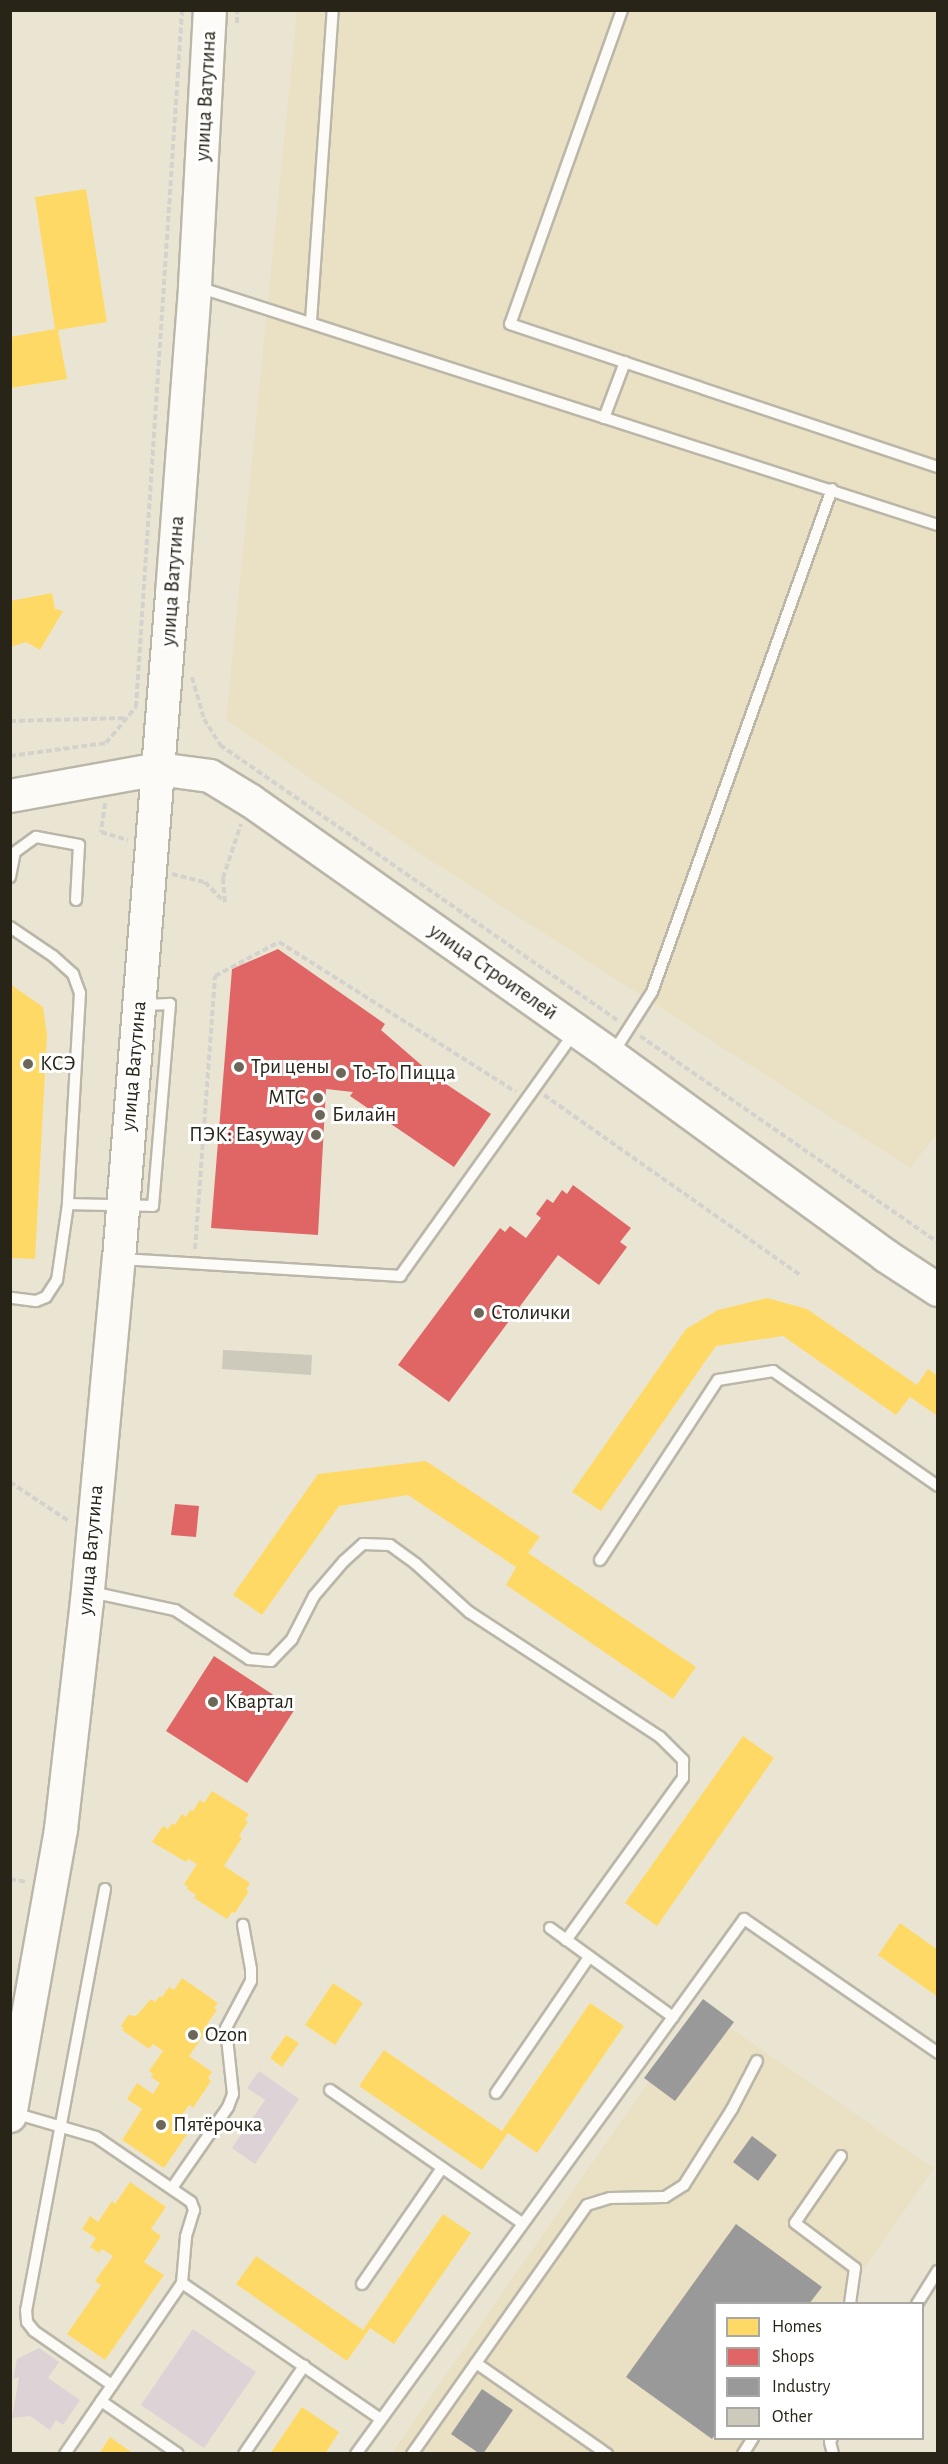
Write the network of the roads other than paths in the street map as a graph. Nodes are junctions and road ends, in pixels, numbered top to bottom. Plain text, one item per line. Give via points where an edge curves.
1 (210, 10) edge
2 (333, 10) edge
3 (622, 10) edge
4 (195, 286) junction
5 (311, 321) junction
6 (625, 362) junction
7 (604, 418) junction
8 (938, 467) edge
9 (832, 489) junction
10 (938, 525) edge
11 (158, 769) junction
12 (10, 796) edge
13 (10, 877) edge
14 (76, 900) dead end
15 (10, 927) edge
16 (576, 1031) junction
17 (612, 1056) junction
18 (68, 1204) junction
19 (122, 1206) junction
20 (119, 1259) junction
21 (938, 1290) edge
22 (10, 1298) edge
23 (938, 1486) edge
24 (600, 1560) dead end
25 (88, 1592) junction
26 (105, 1890) dead end
27 (243, 1925) dead end
28 (550, 1928) dead end
29 (566, 1940) junction
30 (589, 1957) junction
31 (673, 2017) junction
32 (938, 2053) edge
33 (757, 2061) dead end
34 (330, 2090) dead end
35 (496, 2093) dead end
36 (11, 2114) edge
37 (60, 2126) junction
38 (841, 2156) dead end
39 (442, 2168) junction
40 (171, 2188) junction
41 (522, 2223) junction
42 (938, 2271) edge
43 (182, 2283) junction
44 (362, 2284) dead end
45 (850, 2302) edge
46 (918, 2302) edge
47 (476, 2363) junction
48 (304, 2366) junction
49 (112, 2385) junction
50 (101, 2401) junction
51 (379, 2418) junction
52 (752, 2440) edge
53 (65, 2454) edge
54 (178, 2454) edge
55 (244, 2454) edge
56 (356, 2454) edge
57 (412, 2454) edge
58 (607, 2454) edge
59 (743, 2454) edge

1 - 4 main road, улица Ватутина
2 - 5 lane
3 - 6 lane via 510,324
4 - 5 lane
4 - 11 main road, улица Ватутина
5 - 7 lane
6 - 7 lane
6 - 8 lane
7 - 9 lane
9 - 10 lane
9 - 17 lane via 652,992
11 - 12 main road, улица Строителей
11 - 16 main road, улица Строителей via 210,776 251,801
11 - 19 main road, улица Ватутина
13 - 14 lane via 15,852 36,837 79,845
15 - 18 lane via 73,974 80,993
16 - 17 main road, улица Строителей
16 - 20 lane via 400,1276
17 - 21 main road, улица Строителей
18 - 19 lane
18 - 22 lane via 57,1280 46,1297 36,1301
19 - 20 main road, улица Ватутина
20 - 25 main road, улица Ватутина
23 - 24 lane via 773,1371 718,1380
25 - 29 lane via 175,1610 249,1659 271,1661 292,1639 314,1596 344,1561 363,1544 390,1545 469,1612 660,1737 683,1760 682,1778
25 - 36 main road, улица Ватутина via 61,1829
26 - 37 lane
27 - 40 lane via 251,1981 226,2028 233,2094
28 - 29 lane
29 - 30 lane
30 - 31 lane
30 - 35 lane
31 - 32 lane via 744,1919
31 - 41 lane
33 - 47 lane via 684,2185 665,2197 610,2198 587,2205
34 - 39 lane
36 - 37 lane
37 - 40 lane via 96,2137
37 - 49 lane via 27,2322 34,2331
38 - 45 lane via 795,2223 855,2268
39 - 41 lane
39 - 44 lane
40 - 43 lane via 191,2202 194,2210 186,2237
41 - 51 lane
42 - 46 lane
43 - 48 lane
43 - 49 lane
47 - 57 lane
47 - 58 lane
48 - 51 lane
48 - 55 lane
49 - 50 lane
50 - 53 lane
50 - 54 lane
51 - 56 lane
52 - 59 lane

